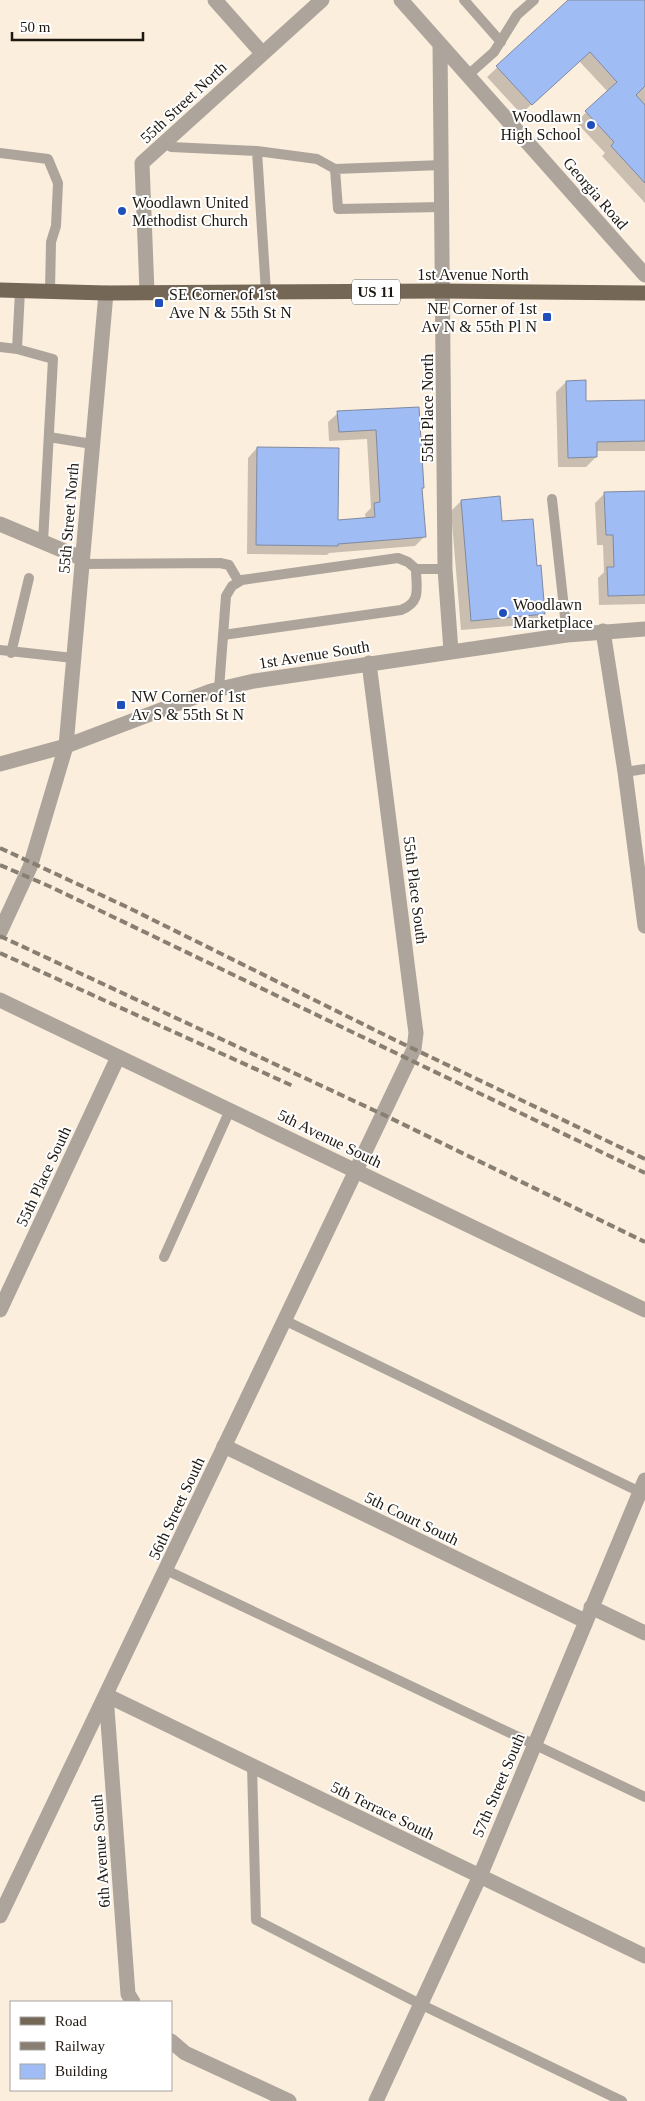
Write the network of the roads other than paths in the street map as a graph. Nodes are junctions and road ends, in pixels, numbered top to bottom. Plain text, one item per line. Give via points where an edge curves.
1 (215, 0) edge
2 (322, 0) edge
3 (401, 0) edge
4 (464, 0) edge
5 (534, 0) edge
6 (500, 42) junction
7 (440, 44) junction
8 (262, 53) junction
9 (468, 75) junction
10 (165, 142) junction
11 (257, 151) junction
12 (0, 153) edge
13 (442, 165) junction
14 (335, 169) junction
15 (442, 207) junction
16 (645, 275) edge
17 (0, 290) edge
18 (20, 290) junction
19 (50, 291) junction
20 (443, 291) junction
21 (147, 292) junction
22 (266, 292) junction
23 (106, 293) junction
24 (645, 293) edge
25 (0, 347) edge
26 (17, 349) junction
27 (49, 437) junction
28 (92, 444) junction
29 (552, 499) dead end
30 (0, 524) edge
31 (43, 542) junction
32 (81, 561) junction
33 (416, 569) junction
34 (445, 569) junction
35 (29, 578) dead end
36 (239, 582) junction
37 (645, 628) edge
38 (603, 631) junction
39 (223, 635) junction
40 (567, 635) junction
41 (0, 650) edge
42 (450, 651) junction
43 (11, 653) junction
44 (73, 658) junction
45 (369, 663) junction
46 (219, 689) junction
47 (66, 746) junction
48 (0, 764) edge
49 (645, 769) edge
50 (625, 772) junction
51 (645, 926) edge
52 (0, 932) edge
53 (0, 1000) edge
54 (118, 1057) junction
55 (230, 1110) junction
56 (382, 1114) joint
57 (355, 1170) junction
58 (164, 1257) dead end
59 (0, 1310) edge
60 (645, 1310) edge
61 (284, 1320) junction
62 (224, 1446) junction
63 (642, 1486) edge
64 (166, 1570) junction
65 (588, 1614) junction
66 (645, 1633) edge
67 (106, 1695) junction
68 (534, 1744) junction
69 (252, 1766) junction
70 (645, 1797) edge
71 (480, 1876) junction
72 (0, 1916) edge
73 (645, 1956) edge
74 (132, 2001) edge
75 (420, 2004) junction
76 (172, 2042) edge
77 (289, 2101) edge
78 (376, 2101) edge
79 (622, 2101) edge

1 - 8 street
2 - 8 street, 55th Street North
3 - 7 street, Georgia Road
4 - 6 lane
5 - 6 lane via 517,15
6 - 9 lane via 494,52
7 - 9 street, Georgia Road
7 - 13 street, 55th Place North
8 - 10 street, 55th Street North
9 - 16 street, Georgia Road
10 - 11 lane via 171,147
10 - 21 street, 55th Street North via 142,164
11 - 14 lane via 317,158
11 - 22 lane
12 - 19 lane via 48,159 58,183 56,226 51,242
13 - 14 lane
13 - 15 street, 55th Place North
14 - 15 lane via 338,209
15 - 20 street, 55th Place North
17 - 18 main road, 1st Avenue North / US 11
18 - 19 main road, 1st Avenue North / US 11
18 - 26 lane
19 - 23 main road, 1st Avenue North / US 11
20 - 22 main road, 1st Avenue North / US 11
20 - 24 main road, 1st Avenue North / US 11
20 - 34 street, 55th Place North
21 - 22 main road, 1st Avenue North / US 11
21 - 23 main road, 1st Avenue North / US 11
23 - 28 street, 55th Street North
25 - 26 lane
26 - 27 lane via 52,359
27 - 28 lane
27 - 31 lane
28 - 32 street, 55th Street North
29 - 40 lane
30 - 31 street
31 - 32 street
32 - 36 lane via 220,563 229,565
32 - 44 street, 55th Street North
33 - 34 lane
33 - 36 lane via 398,558
33 - 39 lane via 416,598 401,610
34 - 42 street, 55th Place North
35 - 43 lane
36 - 39 lane via 226,596
37 - 38 street, 1st Avenue South
38 - 40 street, 1st Avenue South
38 - 50 street
39 - 46 lane
40 - 42 street, 1st Avenue South
41 - 43 lane
42 - 45 street, 1st Avenue South
43 - 44 lane
44 - 47 street, 55th Street North
45 - 46 street, 1st Avenue South
45 - 56 street, 55th Place South via 416,1033 414,1049
46 - 47 street, 1st Avenue South
47 - 48 street, 1st Avenue South
47 - 52 street, 55th Street North via 30,868
49 - 50 lane
50 - 51 street
53 - 54 street, 5th Avenue South
54 - 55 street, 5th Avenue South
54 - 59 street, 55th Place South
55 - 57 street, 5th Avenue South
55 - 58 lane
56 - 57 street, 56th Street South
57 - 60 street, 5th Avenue South
57 - 61 street, 56th Street South
61 - 62 street, 56th Street South
61 - 63 lane
62 - 64 street, 56th Street South
62 - 65 street, 5th Court South
63 - 65 street, 57th Street South
64 - 67 street, 56th Street South
64 - 68 lane
65 - 66 street, 5th Court South
65 - 68 street, 57th Street South
67 - 69 street, 5th Terrace South
67 - 72 street, 56th Street South
67 - 74 street, 6th Avenue South via 128,1994
68 - 70 lane
68 - 71 street, 57th Street South
69 - 71 street, 5th Terrace South
69 - 75 lane via 256,1920
71 - 73 street, 5th Terrace South
71 - 75 street, 57th Street South
75 - 78 street, 57th Street South
75 - 79 lane
76 - 77 street via 185,2053

